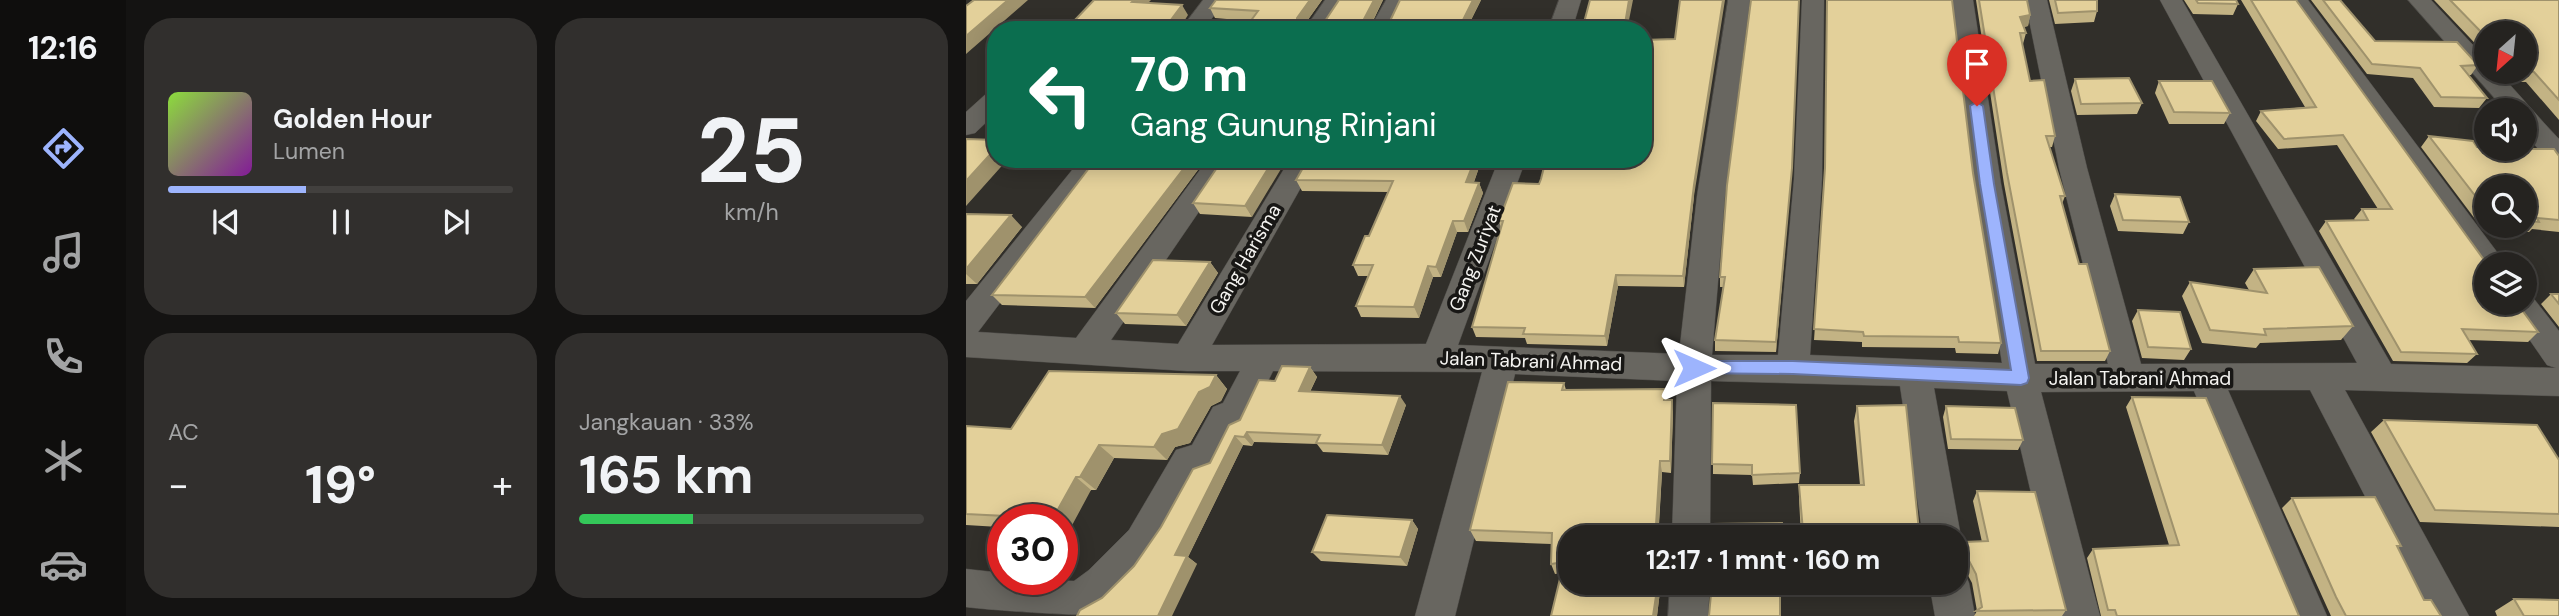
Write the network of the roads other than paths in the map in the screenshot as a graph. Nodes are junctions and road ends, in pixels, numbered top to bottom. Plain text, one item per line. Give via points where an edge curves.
1 (1215, 0) edge
2 (1336, 0) edge
3 (1397, 0) edge
4 (1570, 0) edge
5 (1739, 0) edge
6 (1813, 0) edge
7 (1962, 0) edge
8 (2036, 0) edge
9 (2171, 0) edge
10 (2297, 0) edge
11 (2419, 0) edge
12 (1198, 21) edge
13 (1321, 21) edge
14 (1385, 21) edge
15 (1563, 21) edge
16 (2508, 98) edge
17 (987, 107) edge
18 (966, 127) edge
19 (2537, 131) edge
20 (2559, 155) edge
21 (1089, 168) edge
22 (1217, 168) edge
23 (1299, 168) edge
24 (1510, 168) edge
25 (2482, 252) edge
26 (2529, 315) edge
27 (966, 324) edge
28 (966, 344) edge
29 (1085, 351) junction
30 (2559, 356) edge
31 (1437, 357) junction
32 (1187, 358) junction
33 (1263, 358) junction
34 (1502, 360) junction
35 (1694, 368) junction
36 (1793, 368) junction
37 (1915, 373) junction
38 (2320, 376) junction
39 (2205, 377) junction
40 (2021, 378) junction
41 (2128, 378) junction
42 (2382, 378) junction
43 (2559, 382) edge
44 (1691, 525) edge
45 (1940, 525) edge
46 (966, 588) edge
47 (1689, 595) edge
48 (1951, 595) edge
49 (1076, 608) edge
50 (1434, 616) edge
51 (1688, 616) edge
52 (1955, 616) edge
53 (2080, 616) edge
54 (2307, 616) edge
55 (2449, 616) edge

1 - 12 street
2 - 13 street
3 - 14 street
4 - 15 street
5 - 35 street via 1711,196
6 - 36 street via 1808,179
7 - 40 street via 1987,184
8 - 41 street via 2073,168
9 - 42 street
10 - 25 street
11 - 16 street
17 - 18 street
19 - 20 street
21 - 27 street
22 - 29 street
23 - 32 street, Gang Harisma
24 - 31 street, Gang Zuriyat
26 - 30 street
28 - 29 street, Jalan Tabrani Ahmad
29 - 32 street, Jalan Tabrani Ahmad
31 - 33 street, Jalan Tabrani Ahmad
31 - 34 street, Jalan Tabrani Ahmad
32 - 33 street, Jalan Tabrani Ahmad
33 - 49 street via 1233,418 1225,417 1203,460 1189,461 1143,543
34 - 35 street, Jalan Tabrani Ahmad
34 - 50 street
35 - 36 street, Jalan Tabrani Ahmad
35 - 44 street
36 - 37 street, Jalan Tabrani Ahmad
37 - 40 street, Jalan Tabrani Ahmad
37 - 45 street
38 - 39 street, Jalan Tabrani Ahmad
38 - 42 street, Jalan Tabrani Ahmad
38 - 55 street
39 - 41 street, Jalan Tabrani Ahmad
39 - 54 street
40 - 41 street, Jalan Tabrani Ahmad
40 - 53 street
42 - 43 street, Jalan Tabrani Ahmad
46 - 49 street
47 - 51 street
48 - 52 street

